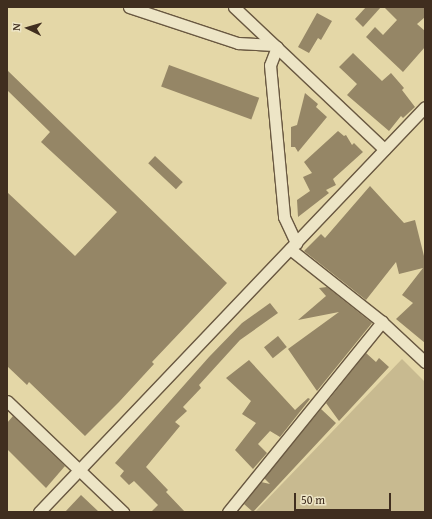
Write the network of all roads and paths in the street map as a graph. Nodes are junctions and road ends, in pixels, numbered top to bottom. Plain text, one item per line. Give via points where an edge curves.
1 (129, 7) edge
2 (234, 7) edge
3 (276, 46) junction
4 (425, 108) edge
5 (384, 149) junction
6 (293, 246) junction
7 (382, 322) junction
8 (425, 362) edge
9 (7, 401) edge
10 (79, 470) junction
11 (39, 512) edge
12 (123, 512) edge
13 (228, 512) edge

1 - 3 street via 238,43
2 - 3 street
3 - 5 street
3 - 6 street via 270,65 284,217
4 - 5 street
5 - 6 street
6 - 7 street
6 - 10 street
7 - 8 street
7 - 13 street
9 - 10 street
10 - 11 street
10 - 12 street

